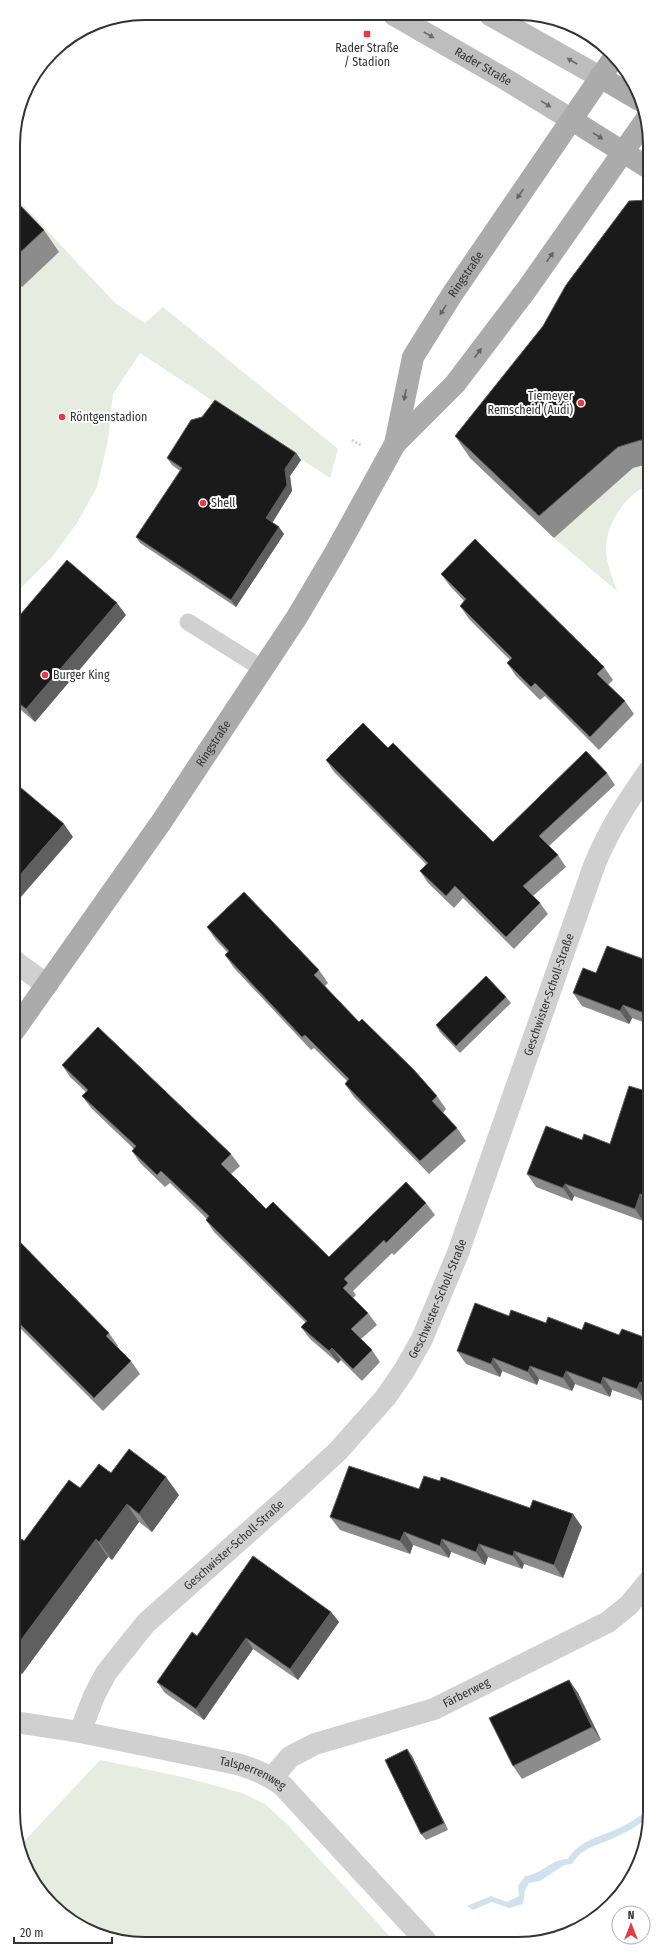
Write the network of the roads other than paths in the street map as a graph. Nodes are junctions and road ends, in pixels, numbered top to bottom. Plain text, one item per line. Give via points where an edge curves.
1 (403, 20) edge
2 (499, 20) edge
3 (611, 61) edge
4 (600, 77) junction
5 (633, 96) edge
6 (572, 120) junction
7 (642, 126) edge
8 (624, 152) junction
9 (643, 164) edge
10 (395, 444) junction
11 (188, 622) dead end
12 (263, 669) junction
13 (643, 780) edge
14 (20, 965) edge
15 (47, 985) junction
16 (20, 1022) edge
17 (643, 1588) edge
18 (20, 1723) edge
19 (80, 1732) junction
20 (272, 1778) junction
21 (422, 1937) edge

1 -> 6 street, Rader Straße
4 -> 2 street
3 - 4 main road
4 - 5 main road
4 - 6 main road, Ringstraße
6 -> 8 main road
6 -> 10 main road, Ringstraße via 458,286 413,357
7 - 8 main road, Ringstraße
8 - 9 main road
10 -> 8 main road, Ringstraße via 455,384 527,289
10 - 12 main road, Ringstraße via 321,579
11 - 12 lane
12 - 15 main road, Ringstraße via 162,821
13 - 19 street, Geschwister-Scholl-Straße via 614,823 594,866 458,1253 422,1339 405,1369 386,1397 338,1451 282,1504 146,1623 106,1673
14 - 15 street
15 - 16 main road, Ringstraße
17 - 20 street, Färberweg via 629,1606 608,1622 434,1709 316,1744 290,1757
18 - 19 street, Talsperrenweg
19 - 20 street, Talsperrenweg via 237,1764
20 - 21 street, Talsperrenweg via 283,1786

